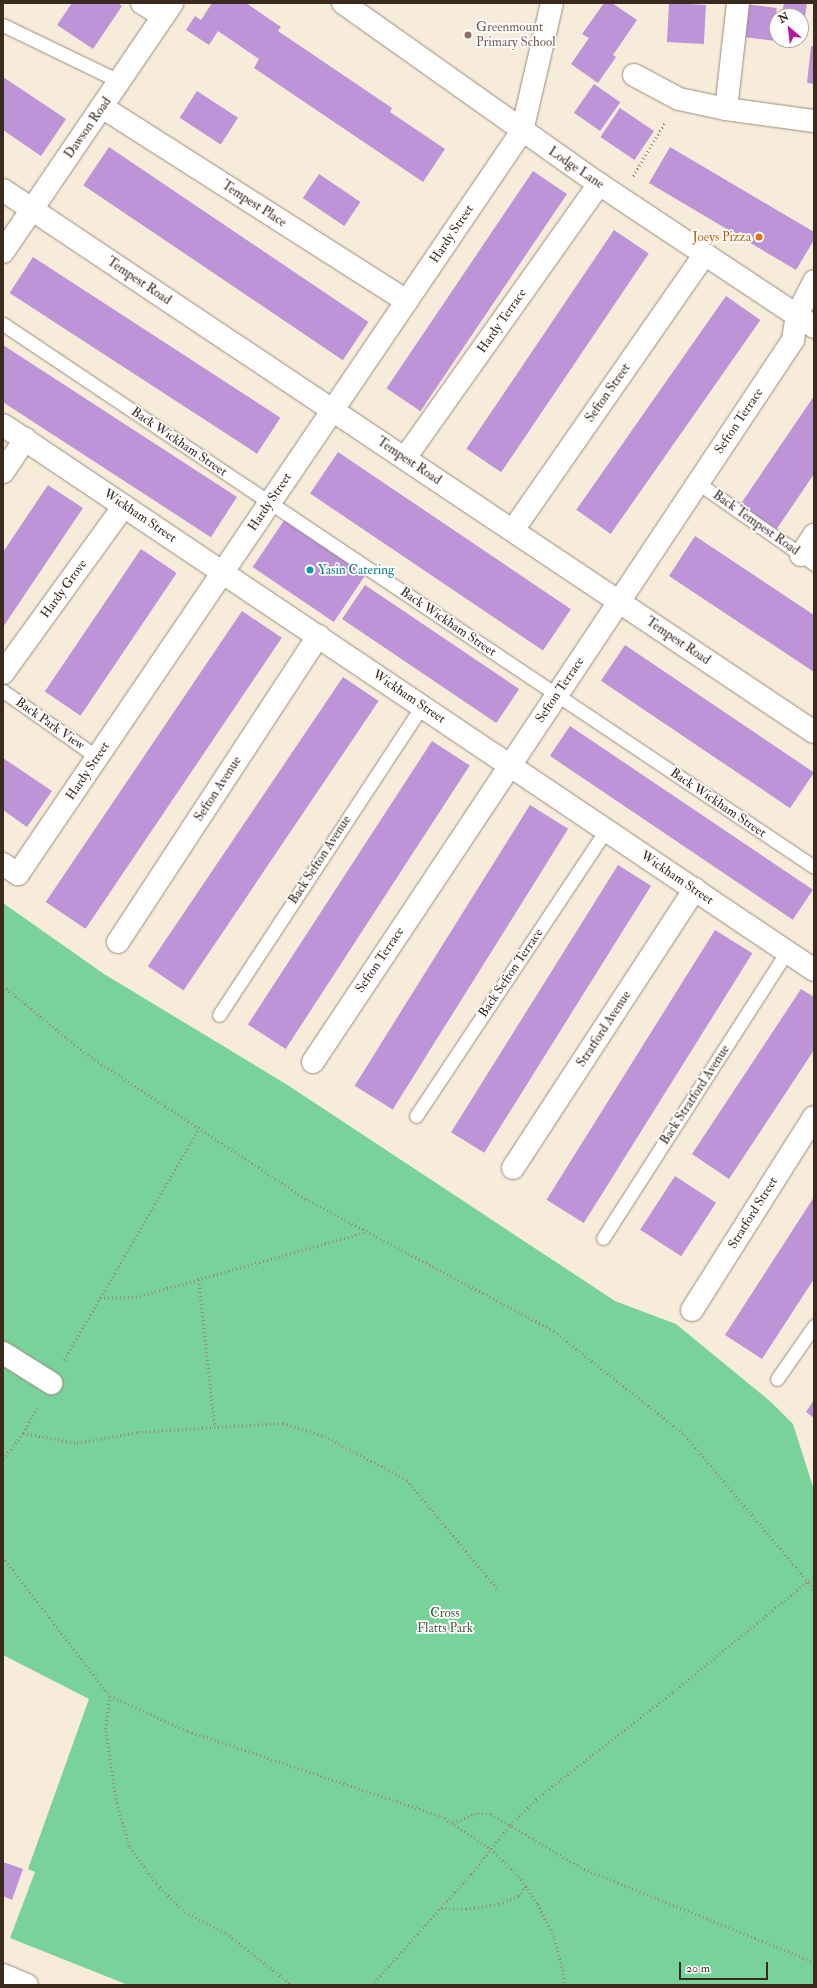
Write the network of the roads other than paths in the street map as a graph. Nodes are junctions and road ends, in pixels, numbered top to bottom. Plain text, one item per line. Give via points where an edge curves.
1 (142, 3) edge
2 (343, 3) edge
3 (552, 3) edge
4 (738, 3) edge
5 (167, 10) edge
6 (3, 25) edge
7 (634, 75) dead end
8 (120, 81) junction
9 (102, 107) junction
10 (726, 109) junction
11 (814, 121) edge
12 (522, 131) junction
13 (599, 184) junction
14 (3, 190) edge
15 (32, 209) junction
16 (3, 252) edge
17 (704, 255) junction
18 (814, 281) edge
19 (406, 301) junction
20 (805, 321) edge
21 (3, 324) edge
22 (332, 410) junction
23 (3, 424) edge
24 (25, 439) junction
25 (405, 458) junction
26 (3, 472) edge
27 (698, 483) junction
28 (270, 502) junction
29 (124, 506) junction
30 (512, 530) junction
31 (814, 535) edge
32 (807, 559) edge
33 (223, 572) junction
34 (619, 602) junction
35 (318, 636) junction
36 (3, 673) edge
37 (3, 691) edge
38 (557, 695) junction
39 (422, 706) junction
40 (814, 732) edge
41 (98, 757) junction
42 (510, 765) junction
43 (606, 830) junction
44 (814, 867) edge
45 (10, 869) edge
46 (695, 889) junction
47 (118, 942) dead end
48 (787, 951) junction
49 (814, 970) edge
50 (219, 1014) dead end
51 (313, 1062) dead end
52 (416, 1116) dead end
53 (814, 1117) edge
54 (513, 1168) dead end
55 (603, 1238) dead end
56 (692, 1310) dead end
57 (814, 1326) edge
58 (3, 1354) edge
59 (777, 1379) dead end
60 (51, 1383) road end
61 (3, 1975) edge
62 (27, 1985) edge

1 - 5 street
2 - 12 street, Lodge Lane
3 - 12 street
4 - 10 street
5 - 8 street, Dawson Road
6 - 8 lane
7 - 10 street via 679,99
8 - 9 street, Dawson Road
9 - 15 street, Dawson Road
9 - 19 street, Tempest Place
10 - 11 street
12 - 13 street, Lodge Lane
12 - 19 street, Hardy Street
13 - 17 street, Lodge Lane
13 - 25 street, Hardy Terrace
14 - 15 street, Tempest Road
15 - 16 street, Dawson Road
15 - 22 street, Tempest Road
17 - 20 street, Lodge Lane
17 - 30 street, Sefton Street
18 - 20 street
19 - 22 street, Hardy Street
20 - 27 street, Sefton Terrace
21 - 28 lane, Back Wickham Street
22 - 25 street, Tempest Road
22 - 28 street, Hardy Street
23 - 24 street, Wickham Street
24 - 26 street
24 - 29 street, Wickham Street
25 - 30 street, Tempest Road
27 - 32 lane, Back Tempest Road
27 - 34 street, Sefton Terrace
28 - 33 street, Hardy Street
28 - 38 lane, Back Wickham Street
29 - 33 street, Wickham Street
29 - 36 street, Hardy Grove
30 - 34 street, Tempest Road
31 - 32 street
33 - 35 street, Wickham Street
33 - 41 street, Hardy Street
34 - 38 street, Sefton Terrace
34 - 40 street, Tempest Road
35 - 39 street, Wickham Street
35 - 47 street, Sefton Avenue
37 - 41 lane, Back Park View
38 - 42 street, Sefton Terrace
38 - 44 lane, Back Wickham Street
39 - 42 street, Wickham Street
39 - 50 lane, Back Sefton Avenue
41 - 45 street, Hardy Street
42 - 43 street, Wickham Street
42 - 51 street, Sefton Terrace
43 - 46 street, Wickham Street
43 - 52 lane, Back Sefton Terrace
46 - 48 street, Wickham Street
46 - 54 street, Stratford Avenue
48 - 49 street, Wickham Street
48 - 55 lane, Back Stratford Avenue
53 - 56 street, Stratford Street
57 - 59 lane
58 - 60 street
61 - 62 street

